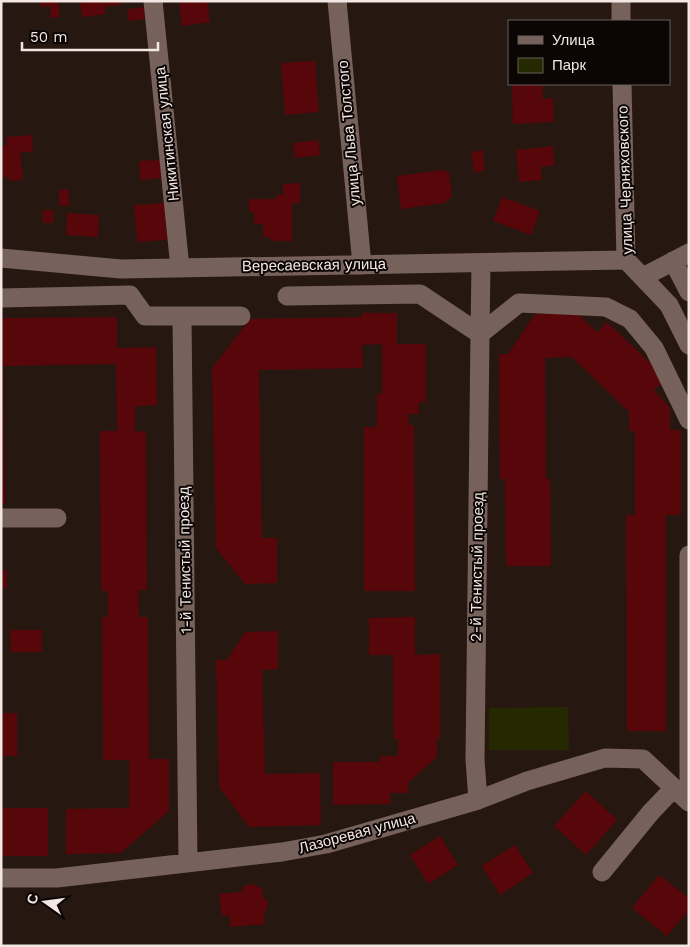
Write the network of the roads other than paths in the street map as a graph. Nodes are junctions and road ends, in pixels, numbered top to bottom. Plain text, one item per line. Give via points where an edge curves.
1 (153, 1) edge
2 (337, 1) edge
3 (621, 1) edge
4 (621, 20) edge
5 (622, 85) edge
6 (681, 257) edge
7 (1, 258) edge
8 (626, 260) junction
9 (481, 263) junction
10 (362, 265) junction
11 (180, 268) junction
12 (642, 277) junction
13 (689, 292) edge
14 (287, 296) dead end
15 (1, 298) edge
16 (241, 316) dead end
17 (182, 317) junction
18 (480, 334) junction
19 (689, 345) edge
20 (689, 420) edge
21 (1, 518) edge
22 (57, 518) dead end
23 (689, 555) edge
24 (682, 791) edge
25 (478, 800) junction
26 (689, 802) edge
27 (188, 863) junction
28 (602, 872) dead end
29 (1, 878) edge

1 - 11 street, Никитинская улица
2 - 10 street, улица Льва Толстого
3 - 4 street
5 - 8 street, улица Черняховского
6 - 12 street
6 - 13 street
7 - 11 street, Вересаевская улица via 121,268
8 - 9 street, Вересаевская улица
8 - 12 street, улица Черняховского
9 - 10 street, Вересаевская улица
9 - 18 street, 2-й Тенистый проезд
10 - 11 street, Вересаевская улица
12 - 19 street, улица Черняховского via 669,305
14 - 18 street via 420,294
15 - 17 street via 130,295 145,316
16 - 17 street
17 - 27 street, 1-й Тенистый проезд
18 - 20 street via 518,303 606,307 630,319 654,348
18 - 25 street, 2-й Тенистый проезд
21 - 22 street
23 - 24 street
24 - 25 street, Лазоревая улица via 643,759 605,758 527,781
24 - 26 street, Лазоревая улица
24 - 28 street via 652,812
25 - 27 street, Лазоревая улица via 326,844
27 - 29 street, Лазоревая улица via 57,878

